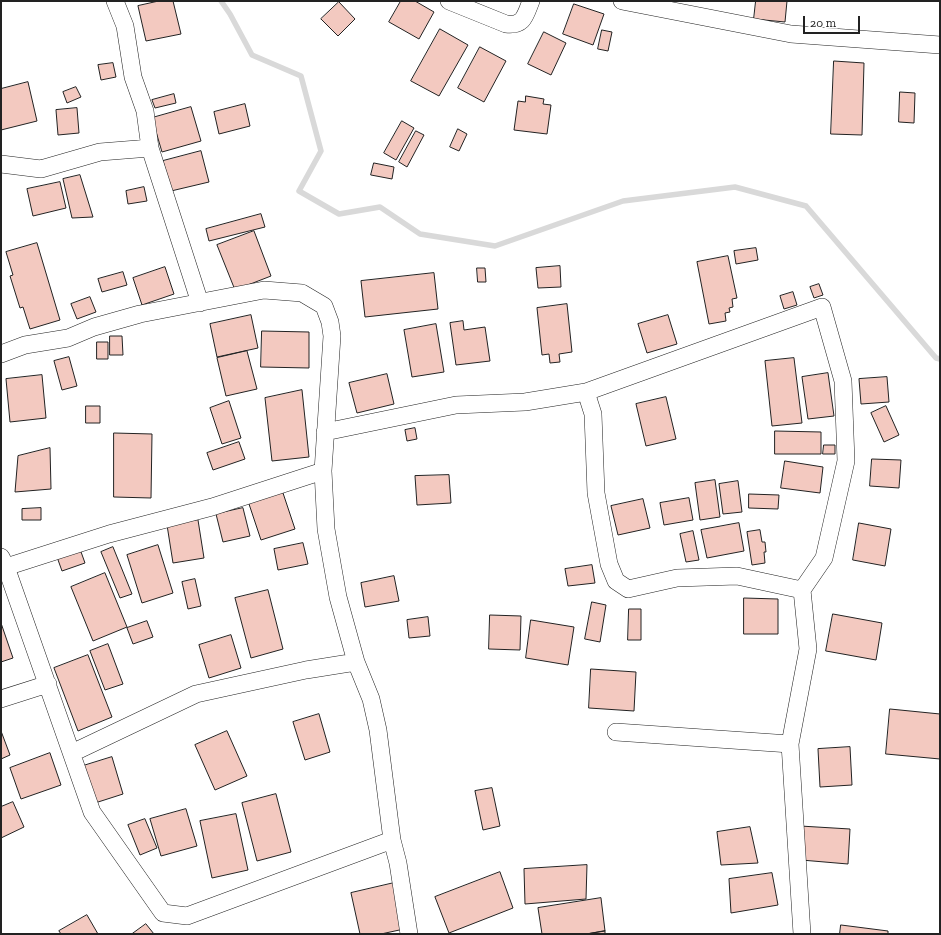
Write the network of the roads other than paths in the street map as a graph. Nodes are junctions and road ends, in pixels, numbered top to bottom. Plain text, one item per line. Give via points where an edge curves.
1 (115, 1) edge
2 (449, 1) edge
3 (531, 1) edge
4 (622, 1) edge
5 (940, 45) edge
6 (150, 148) junction
7 (1, 164) edge
8 (200, 303) junction
9 (1, 354) edge
10 (586, 392) junction
11 (325, 432) junction
12 (323, 471) junction
13 (3, 562) edge
14 (802, 590) junction
15 (356, 662) junction
16 (48, 684) junction
17 (1, 699) edge
18 (616, 732) dead end
19 (790, 744) junction
20 (72, 753) junction
21 (392, 840) junction
22 (410, 934) edge
23 (802, 934) edge

1 - 6 street via 126,26 133,77 145,111
2 - 3 street via 506,24 515,25 522,20
4 - 5 street via 791,34
6 - 7 street via 100,152 40,169
6 - 8 street
8 - 9 street via 140,314 94,327 68,338 25,345
8 - 11 street via 264,290 302,294 324,306 332,336
10 - 11 street via 525,402 456,405
10 - 14 street via 593,414 596,493 610,564 616,581 628,589 677,578 737,576
10 - 14 street via 822,307 843,381 846,461 824,558
11 - 12 street
12 - 13 street via 212,507
12 - 15 street via 326,529 332,567
13 - 16 street
14 - 19 street via 808,649
15 - 20 street via 196,694
15 - 21 street via 371,699 378,730
16 - 17 street
16 - 20 street
18 - 19 street
19 - 23 street
20 - 21 street via 92,812 164,913 187,916
21 - 22 street

